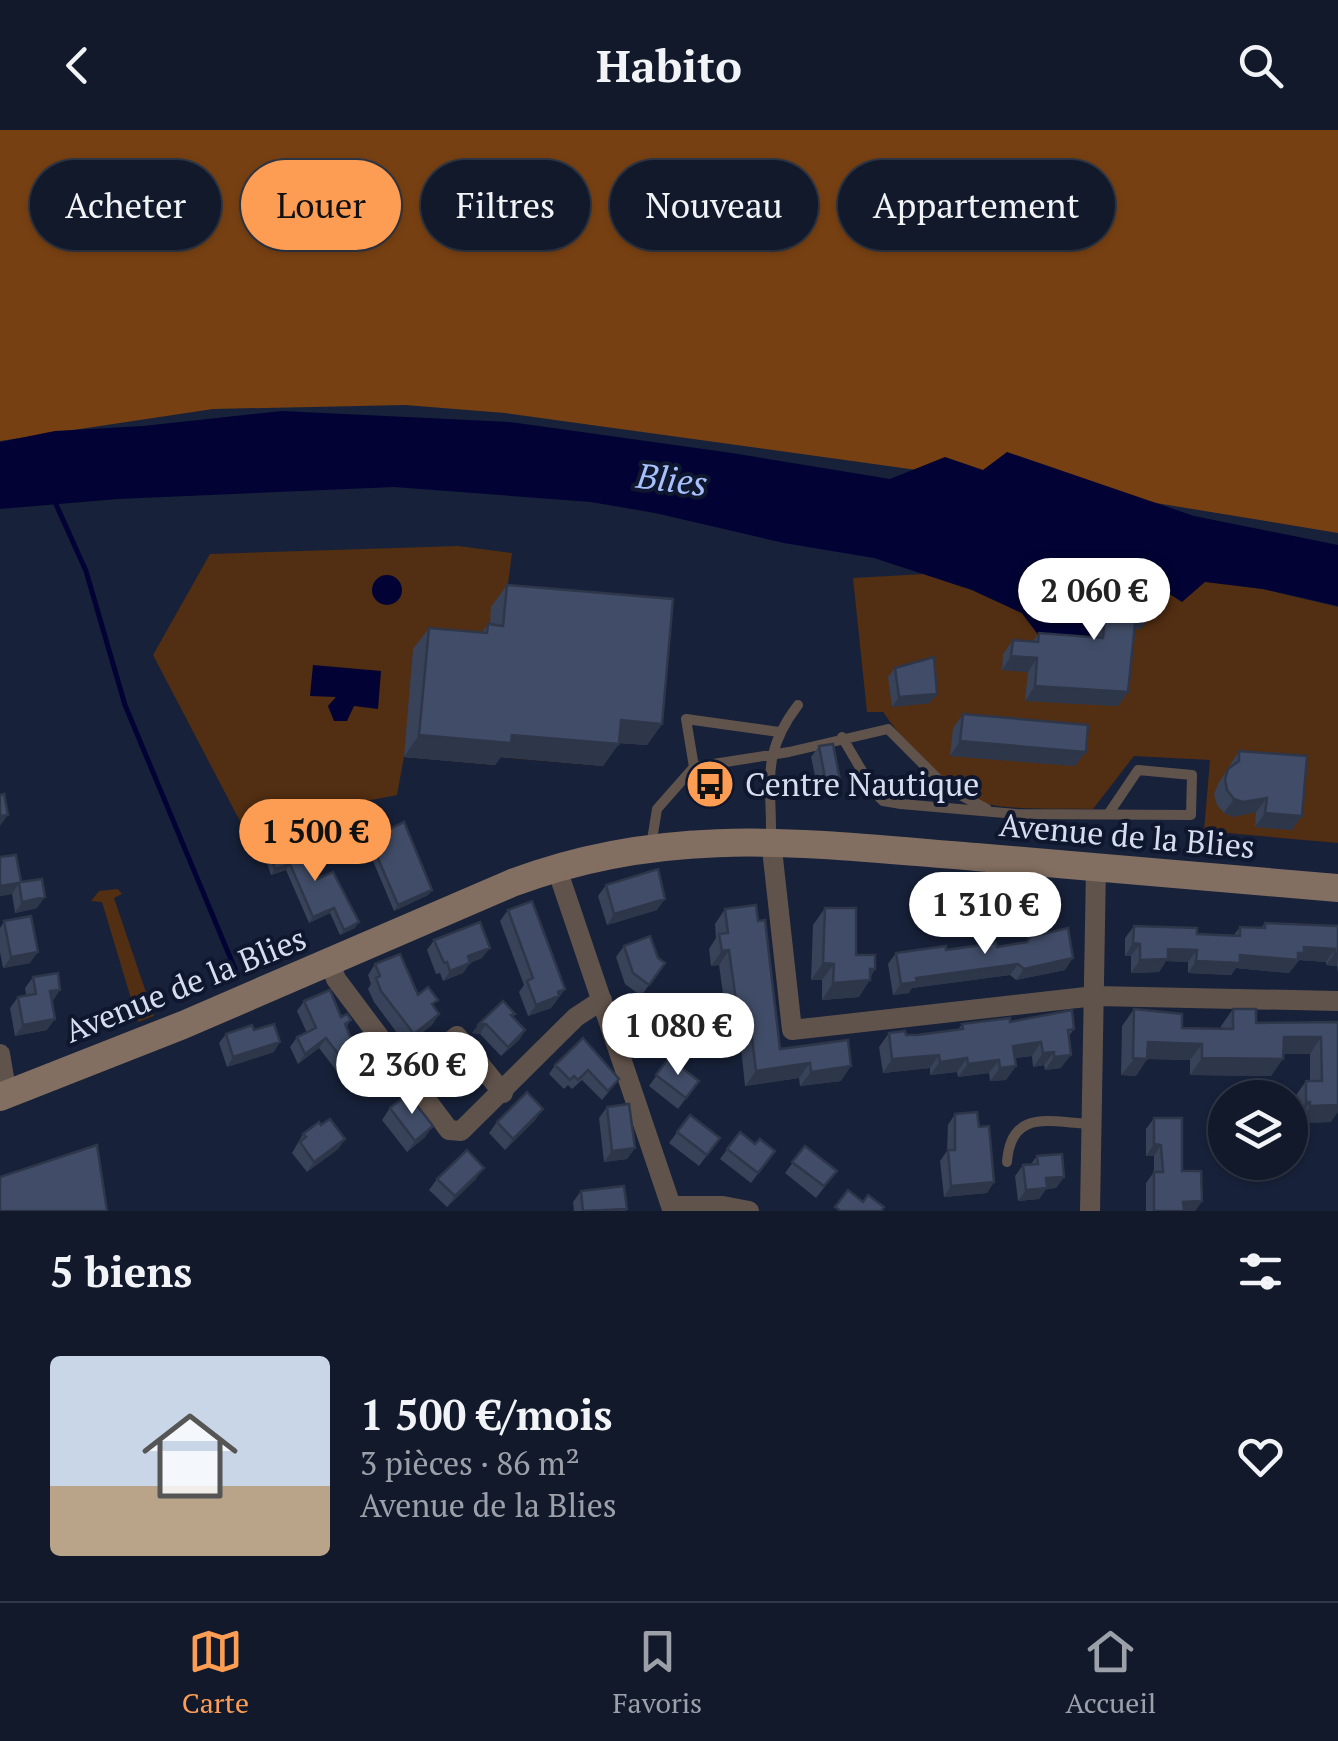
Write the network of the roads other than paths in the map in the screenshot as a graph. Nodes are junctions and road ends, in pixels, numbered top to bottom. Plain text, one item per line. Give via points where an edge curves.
1 (798, 705) dead end
2 (779, 732) junction
3 (842, 737) junction
4 (770, 755) junction
5 (694, 766) junction
6 (992, 811) junction
7 (1110, 813) junction
8 (771, 840) junction
9 (651, 846) junction
10 (556, 866) junction
11 (1096, 867) junction
12 (1338, 888) edge
13 (330, 964) junction
14 (1094, 996) junction
15 (602, 1000) junction
16 (1338, 1001) edge
17 (0, 1054) edge
18 (407, 1076) junction
19 (502, 1093) junction
20 (4, 1096) edge
21 (1093, 1124) junction
22 (1008, 1162) dead end
23 (669, 1209) edge
24 (750, 1211) edge
25 (1090, 1211) edge

1 - 2 lane
2 - 4 lane
2 - 5 lane via 686,719
3 - 4 lane
3 - 6 lane via 888,729 948,788
3 - 6 lane via 883,801
4 - 5 lane
4 - 8 lane
5 - 9 lane via 657,809
6 - 7 lane
7 - 7 lane via 1191,816 1192,776 1138,770
8 - 9 main road, Avenue de la Blies
8 - 11 main road, Avenue de la Blies
8 - 14 street via 792,1030
9 - 10 main road, Avenue de la Blies
10 - 13 main road, Avenue de la Blies
10 - 15 street
11 - 12 main road, Avenue de la Blies
11 - 14 street
13 - 18 street
13 - 20 main road, Avenue de la Blies
14 - 16 street
14 - 21 street
15 - 19 street via 576,1017
15 - 23 street
17 - 20 street
18 - 19 street via 449,1130 462,1131
18 - 19 street via 457,1036
21 - 22 lane via 1025,1124 1010,1139
21 - 25 street
23 - 24 street

